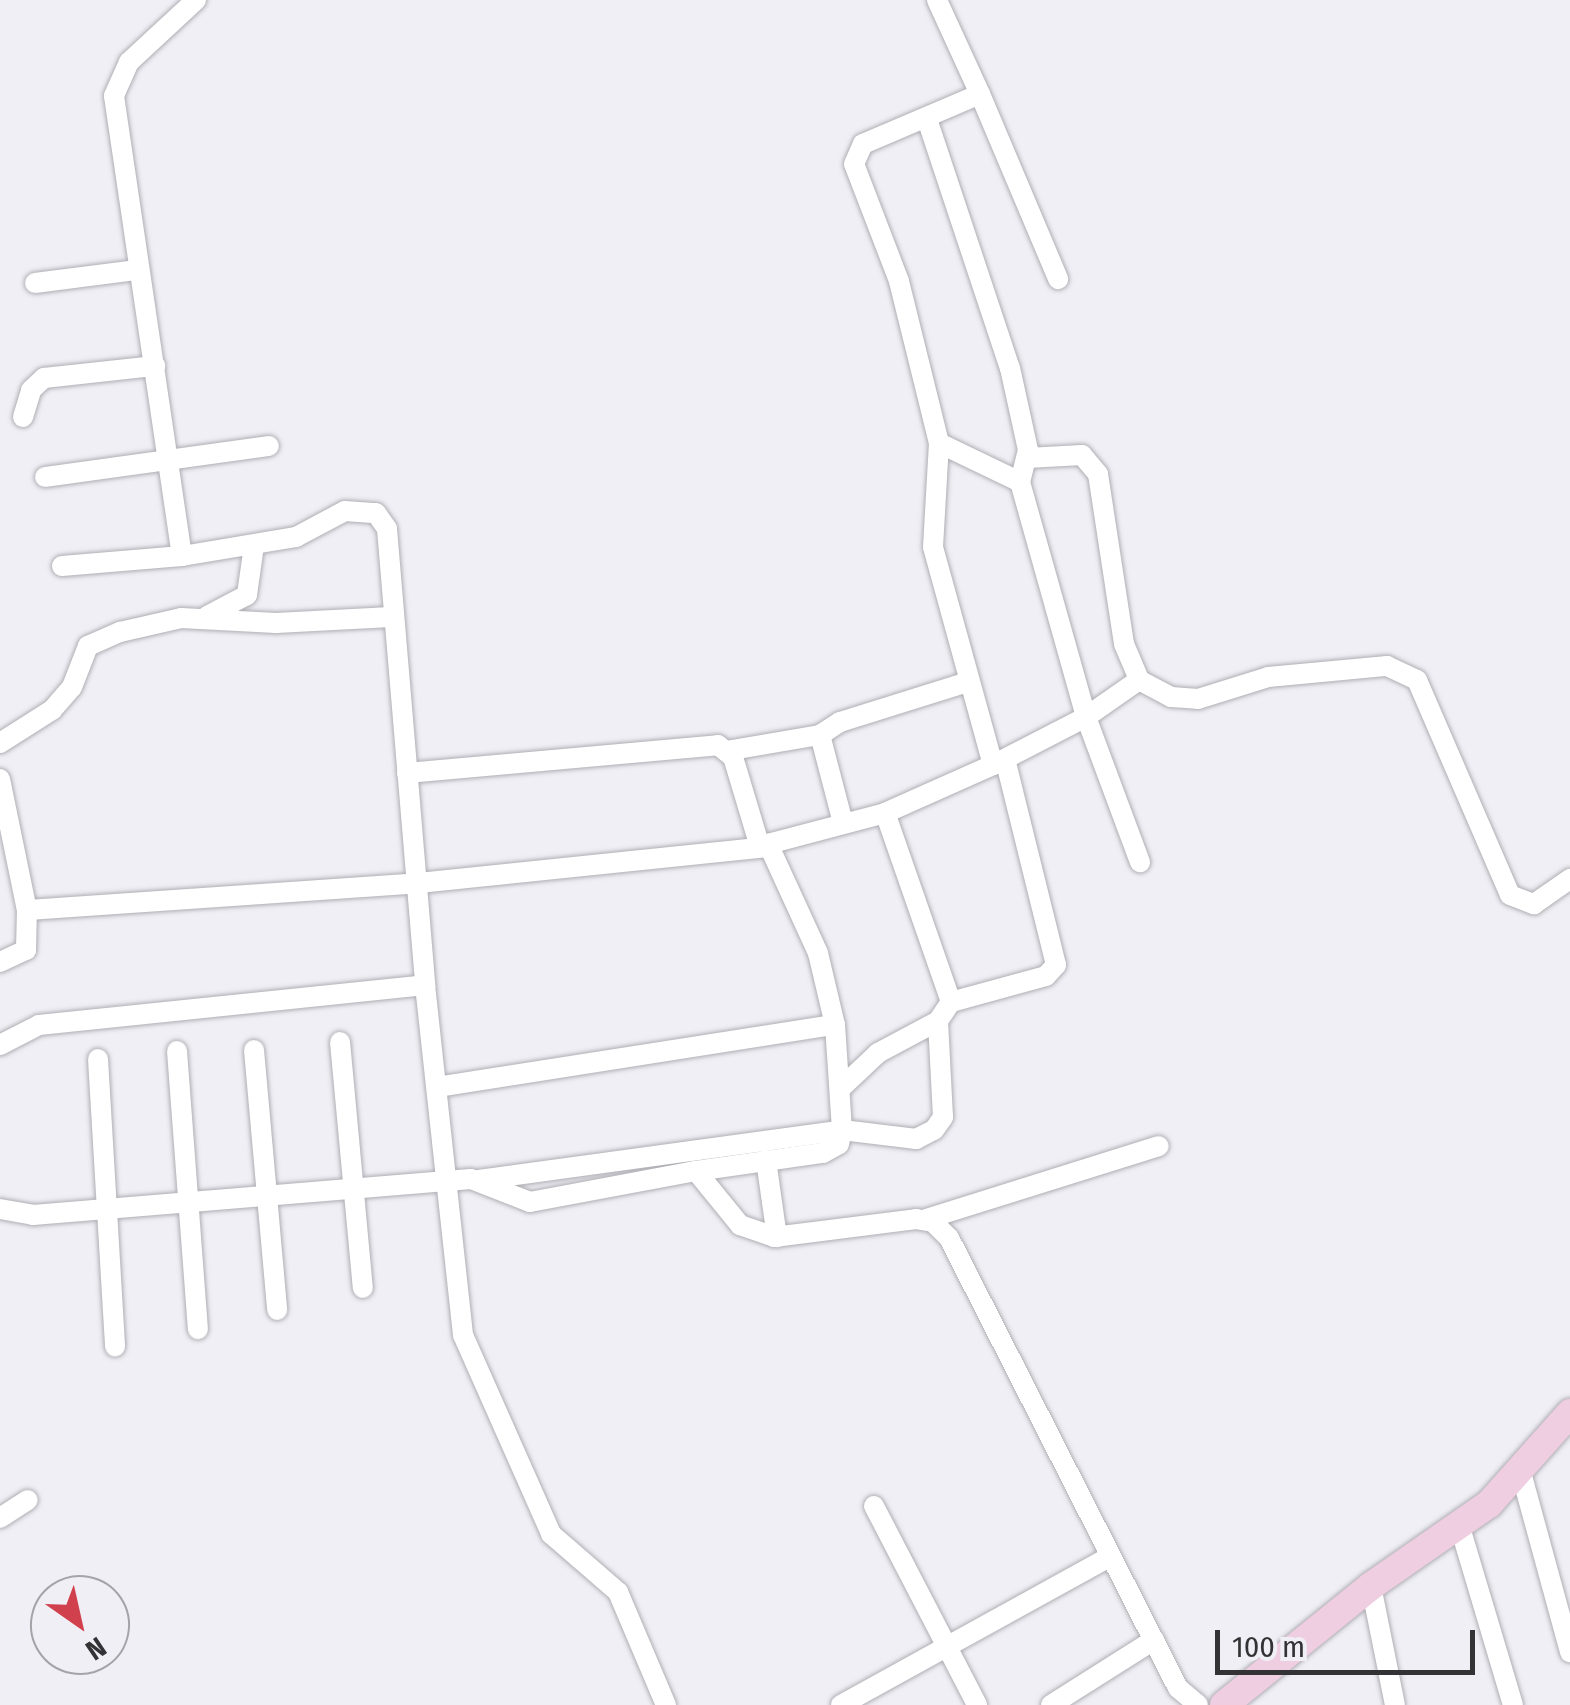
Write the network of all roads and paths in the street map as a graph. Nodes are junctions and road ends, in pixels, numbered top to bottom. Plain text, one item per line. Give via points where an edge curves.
1 (196, 0) edge
2 (938, 0) edge
3 (980, 94) junction
4 (927, 119) junction
5 (137, 270) junction
6 (1058, 279) dead end
7 (35, 282) dead end
8 (155, 366) junction
9 (22, 417) dead end
10 (939, 444) junction
11 (269, 446) dead end
12 (1028, 458) junction
13 (170, 460) junction
14 (46, 477) dead end
15 (1020, 482) junction
16 (254, 545) junction
17 (182, 556) junction
18 (62, 566) dead end
19 (391, 617) junction
20 (201, 619) junction
21 (1139, 680) junction
22 (968, 682) junction
23 (1086, 717) junction
24 (820, 735) junction
25 (0, 743) edge
26 (726, 751) junction
27 (999, 762) junction
28 (407, 773) junction
29 (0, 779) edge
30 (885, 813) junction
31 (843, 823) junction
32 (764, 847) junction
33 (1140, 862) dead end
34 (1570, 879) edge
35 (419, 883) junction
36 (27, 910) junction
37 (0, 962) edge
38 (425, 985) junction
39 (952, 1002) junction
40 (938, 1022) junction
41 (836, 1025) junction
42 (340, 1042) dead end
43 (0, 1045) edge
44 (254, 1050) dead end
45 (177, 1052) dead end
46 (98, 1059) dead end
47 (842, 1086) junction
48 (437, 1088) junction
49 (842, 1130) junction
50 (1159, 1146) dead end
51 (766, 1160) junction
52 (696, 1171) junction
53 (476, 1181) junction
54 (450, 1182) junction
55 (355, 1190) junction
56 (267, 1196) junction
57 (190, 1202) junction
58 (0, 1209) edge
59 (109, 1209) junction
60 (923, 1220) junction
61 (778, 1237) junction
62 (363, 1288) dead end
63 (277, 1310) dead end
64 (198, 1329) dead end
65 (115, 1346) dead end
66 (1570, 1413) edge
67 (1520, 1468) junction
68 (28, 1500) dead end
69 (874, 1506) dead end
70 (0, 1518) edge
71 (1459, 1524) junction
72 (1111, 1556) junction
73 (1371, 1586) junction
74 (1154, 1640) junction
75 (944, 1648) junction
76 (1570, 1652) edge
77 (666, 1705) edge
78 (841, 1705) edge
79 (977, 1705) edge
80 (1051, 1705) edge
81 (1198, 1705) edge
82 (1224, 1705) edge
83 (1395, 1705) edge
84 (1513, 1705) edge

1 - 5 street via 129,62 114,96
2 - 3 street
3 - 4 street
3 - 6 street
4 - 10 street via 863,144 854,158 898,280
4 - 12 street via 1010,368
5 - 7 street
5 - 8 street
8 - 9 street via 44,378 31,390
8 - 13 street
10 - 15 street
10 - 22 street via 933,548
11 - 13 street
12 - 15 street
12 - 21 street via 1082,454 1098,474 1124,644
13 - 14 street
13 - 17 street
15 - 23 street
16 - 17 street
16 - 19 street via 296,537 344,512 376,512 387,529
16 - 20 street via 247,595
17 - 18 street
19 - 20 street
19 - 28 street
20 - 25 street via 155,622 96,641 52,710
21 - 23 street
21 - 34 street via 1183,699 1309,671 1401,669 1417,680 1510,894 1534,904
22 - 24 street via 840,722
22 - 27 street
23 - 27 street
23 - 33 street
24 - 26 street
24 - 31 street
26 - 28 street via 706,744 616,750
26 - 32 street
27 - 30 street
27 - 39 street via 1056,964 1046,976
28 - 35 street
29 - 36 street
30 - 31 street
30 - 39 street
31 - 32 street via 776,838
32 - 35 street
32 - 41 street via 818,953
35 - 36 street
35 - 38 street
36 - 37 street via 26,950
38 - 43 street via 39,1024
38 - 48 street
39 - 40 street
40 - 47 street via 878,1053
40 - 49 street via 941,1124 916,1139
41 - 47 street
41 - 48 street
42 - 55 street
44 - 56 street
45 - 57 street
46 - 59 street
47 - 49 street
48 - 54 street
49 - 51 street via 839,1144 823,1154
49 - 53 street
50 - 60 street
51 - 52 street
51 - 61 street
52 - 53 street via 530,1202
52 - 61 street via 740,1225
53 - 54 street
54 - 55 street
54 - 77 street via 457,1308 473,1366 551,1534 618,1592
55 - 56 street
55 - 62 street
56 - 57 street
56 - 63 street
57 - 59 street
57 - 64 street
58 - 59 street via 33,1215
59 - 65 street
60 - 61 street
60 - 72 street via 948,1238
66 - 67 main road
67 - 71 main road
67 - 76 street
68 - 70 street
69 - 75 street
71 - 73 main road
71 - 84 street
72 - 74 street
72 - 75 street
73 - 82 main road
73 - 83 street
74 - 80 street
74 - 81 street via 1178,1688
75 - 78 street
75 - 79 street

